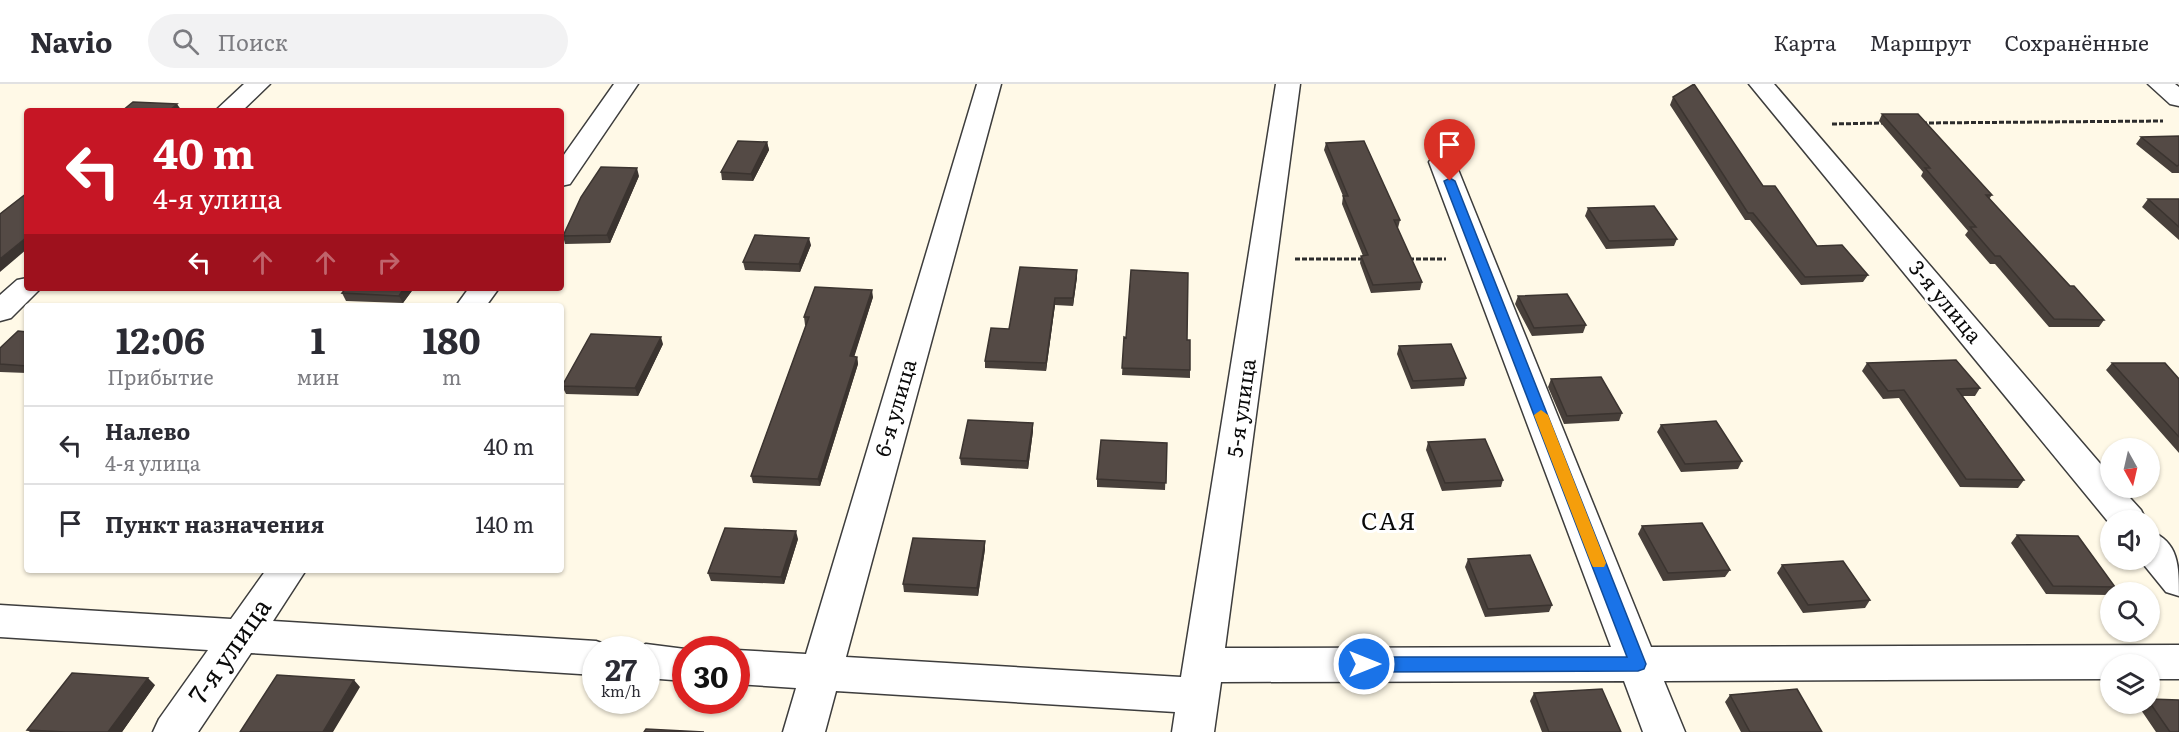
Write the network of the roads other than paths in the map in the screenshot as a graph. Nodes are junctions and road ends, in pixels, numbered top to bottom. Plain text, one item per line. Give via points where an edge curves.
1 (258, 84) edge
2 (626, 84) edge
3 (989, 84) edge
4 (1288, 84) edge
5 (1761, 84) edge
6 (2160, 84) edge
7 (2179, 99) edge
8 (230, 108) edge
9 (1442, 162) dead end
10 (564, 174) edge
11 (24, 290) edge
12 (0, 311) edge
13 (2120, 510) edge
14 (2160, 557) edge
15 (285, 573) edge
16 (2179, 580) edge
17 (0, 621) edge
18 (241, 636) junction
19 (582, 657) edge
20 (2179, 662) edge
21 (1638, 664) junction
22 (750, 668) edge
23 (821, 672) junction
24 (1198, 698) edge
25 (174, 732) edge
26 (804, 732) edge
27 (1664, 732) edge

1 - 8 street
2 - 10 street
3 - 23 street, 6-я улица
4 - 24 street, 5-я улица
5 - 13 street, 3-я улица
6 - 7 street
9 - 21 street
11 - 12 street
14 - 16 street
15 - 18 street, 7-я улица
17 - 18 street
18 - 19 street
18 - 25 street, 7-я улица
20 - 21 street
21 - 24 street
21 - 27 street
22 - 23 street
23 - 24 street
23 - 26 street, 6-я улица

